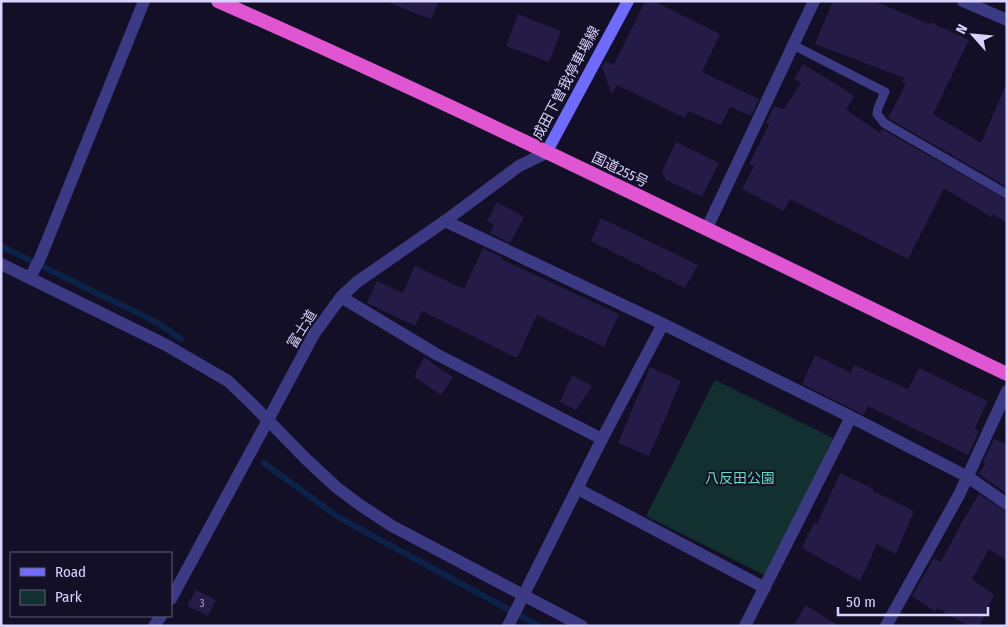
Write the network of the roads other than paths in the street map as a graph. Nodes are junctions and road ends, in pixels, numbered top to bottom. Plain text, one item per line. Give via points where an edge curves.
1 (144, 1) edge
2 (218, 1) edge
3 (628, 1) edge
4 (814, 1) edge
5 (963, 1) edge
6 (980, 4) edge
7 (1007, 20) edge
8 (793, 45) junction
9 (546, 153) junction
10 (1007, 194) edge
11 (445, 221) junction
12 (706, 230) junction
13 (1, 264) edge
14 (32, 274) junction
15 (341, 297) junction
16 (663, 324) junction
17 (1007, 374) edge
18 (1007, 391) edge
19 (851, 417) junction
20 (268, 420) junction
21 (602, 439) junction
22 (968, 477) junction
23 (578, 488) junction
24 (1007, 504) edge
25 (764, 588) junction
26 (524, 594) junction
27 (172, 597) edge
28 (513, 617) edge
29 (582, 626) edge
30 (746, 626) edge
31 (886, 626) edge

1 - 14 street
2 - 9 highway, 国道255号
3 - 9 main road, 成田下曽我停車場線
4 - 8 street
5 - 6 street
6 - 7 street
8 - 10 lane via 885,92 877,114 884,123
8 - 12 street
9 - 11 street, 富士道 via 518,166
9 - 12 highway, 国道255号
11 - 15 street, 富士道 via 357,282
11 - 16 street
12 - 17 highway, 国道255号
13 - 14 street
14 - 20 street via 228,382
15 - 20 street, 富士道 via 314,334
15 - 21 street via 436,354
16 - 19 street
16 - 21 street
18 - 22 street
19 - 22 street
19 - 25 street
20 - 26 street via 306,460 360,505 392,526
20 - 27 street, 富士道
21 - 23 street
22 - 24 street
22 - 31 street
23 - 25 street
23 - 26 street
25 - 30 street
26 - 28 street
26 - 29 street

